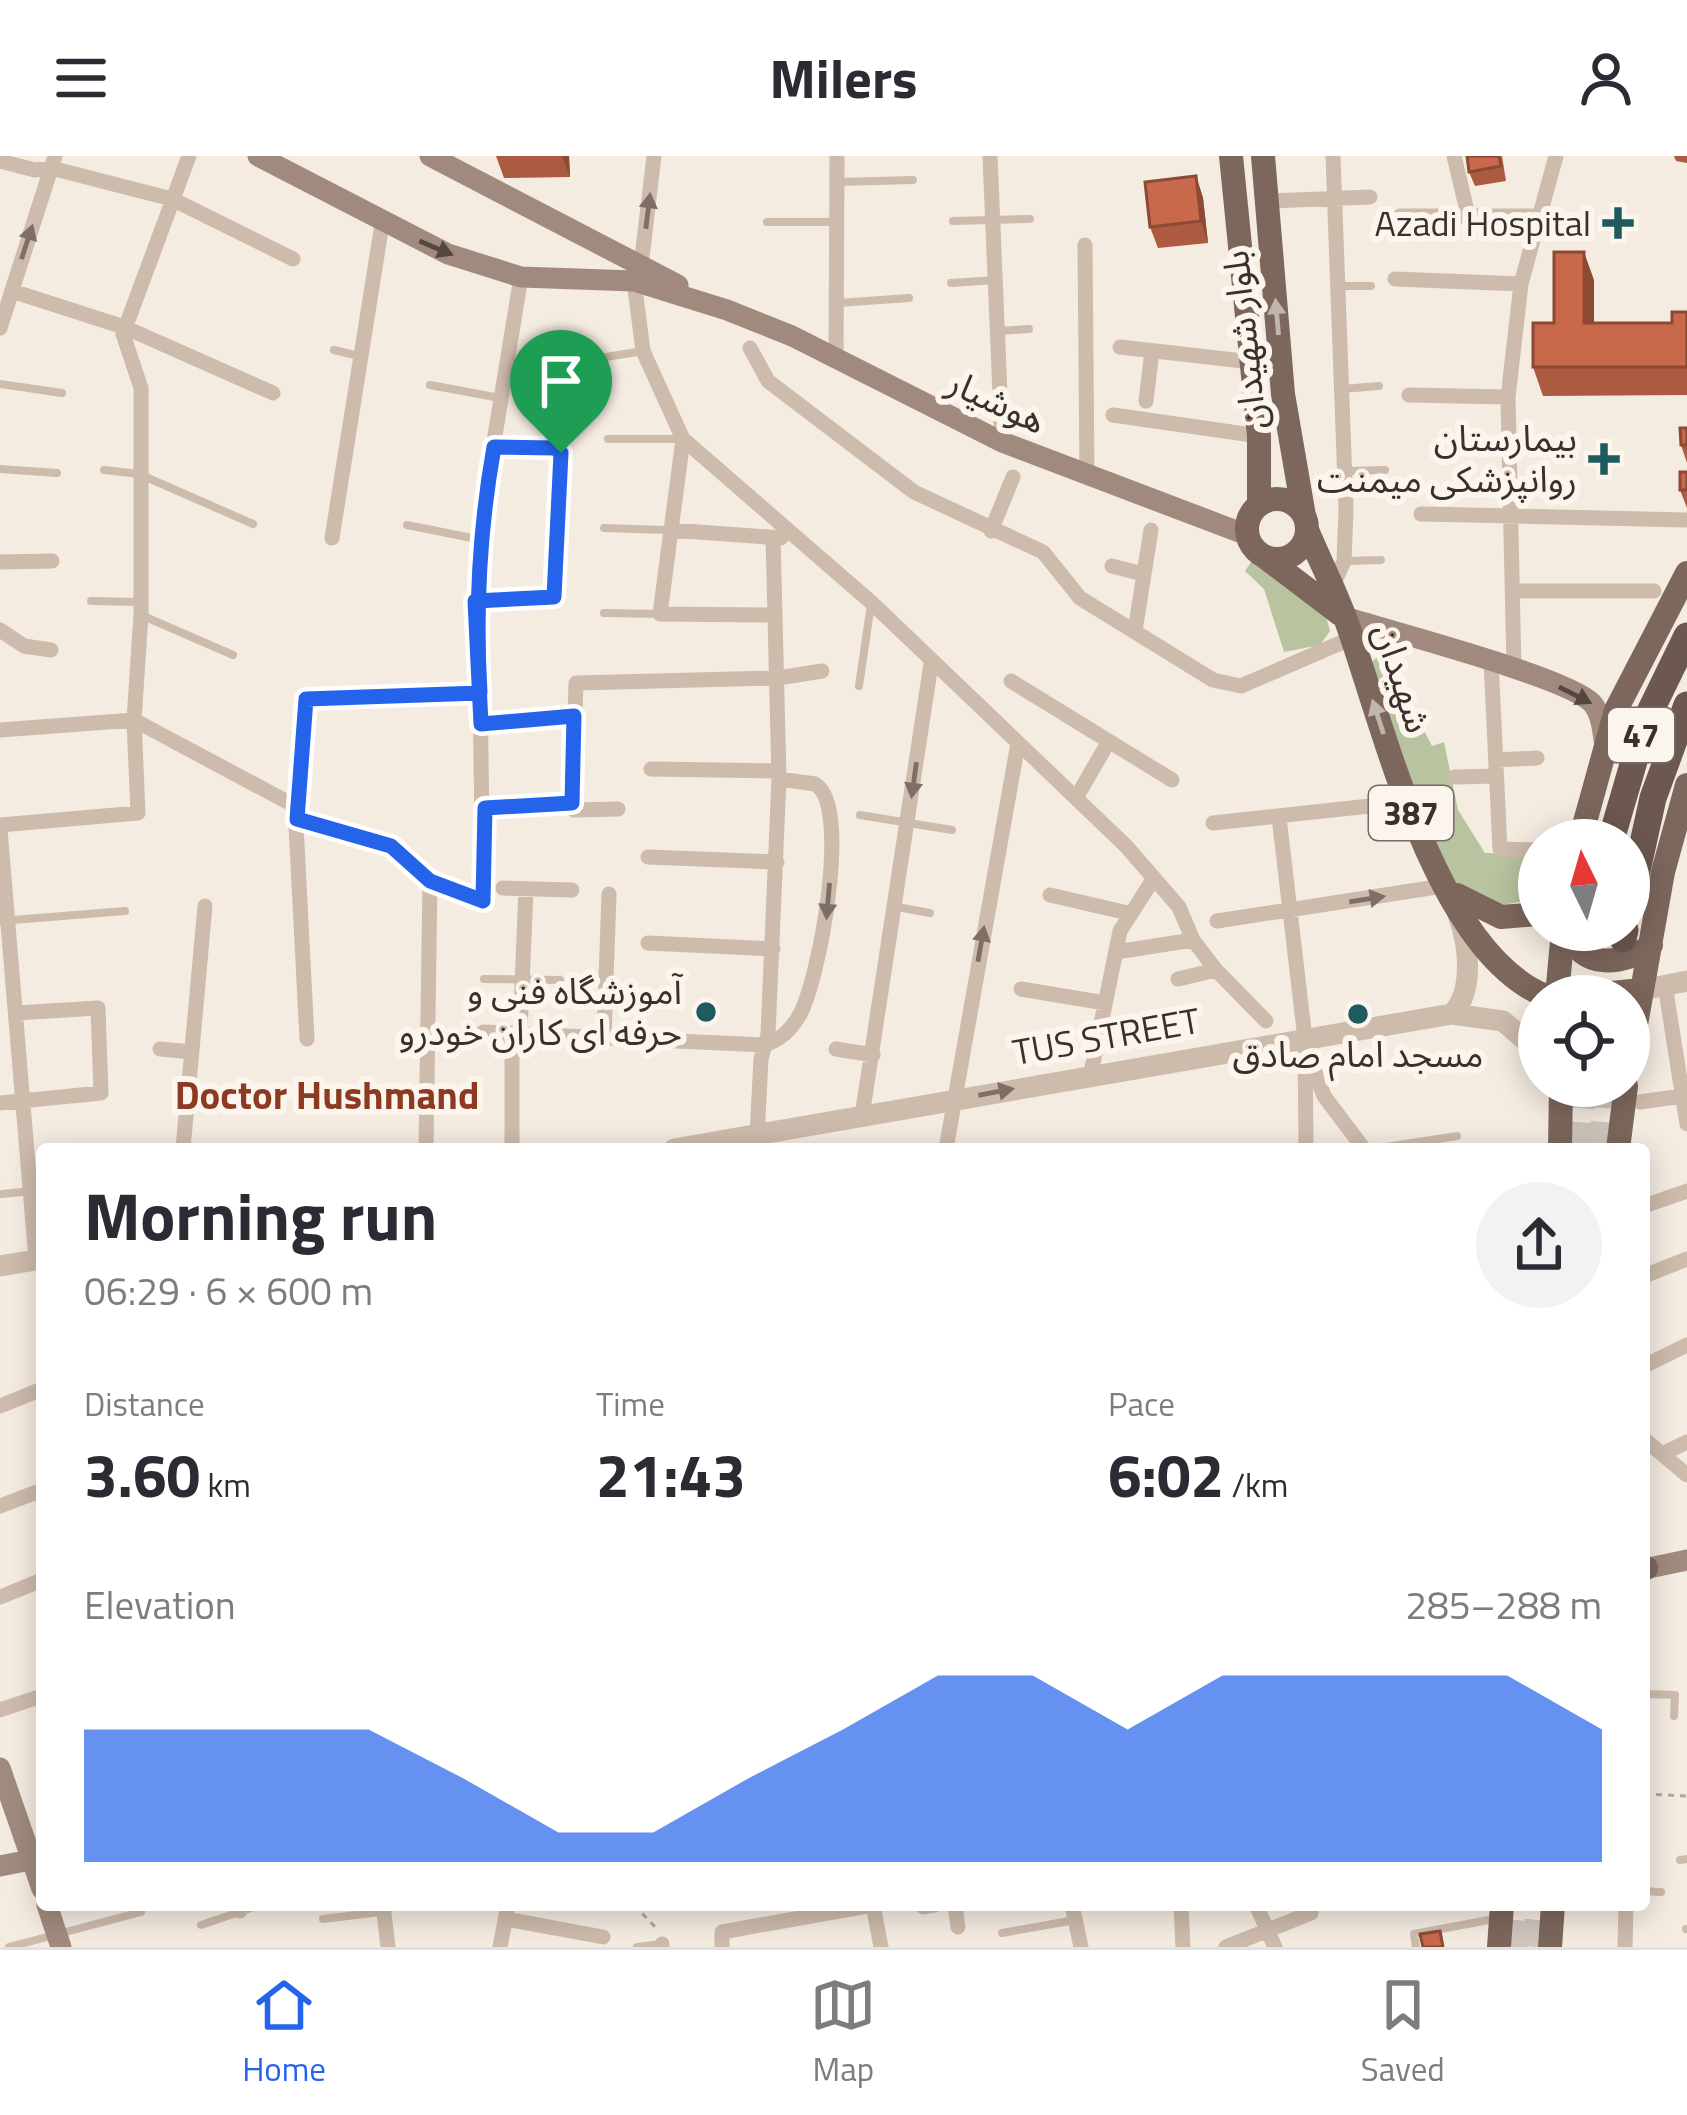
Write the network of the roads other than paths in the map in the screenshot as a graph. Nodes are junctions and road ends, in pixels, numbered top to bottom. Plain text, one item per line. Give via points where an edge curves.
1 (189, 156) edge
2 (258, 156) edge
3 (430, 156) edge
4 (655, 156) edge
5 (836, 156) edge
6 (1231, 156) edge
7 (1262, 156) edge
8 (1333, 156) edge
9 (1454, 156) edge
10 (1556, 156) edge
11 (988, 157) edge
12 (3, 160) edge
13 (53, 162) edge
14 (913, 180) dead end
15 (836, 182) junction
16 (1370, 197) dead end
17 (172, 199) junction
18 (1333, 199) junction
19 (1268, 201) junction
20 (1468, 215) junction
21 (1400, 216) dead end
22 (1537, 216) junction
23 (1030, 219) dead end
24 (993, 220) junction
25 (953, 221) dead end
26 (836, 222) junction
27 (767, 223) dead end
28 (382, 224) junction
29 (569, 232) junction
30 (1084, 244) dead end
31 (293, 259) dead end
32 (638, 273) junction
33 (555, 276) junction
34 (520, 277) junction
35 (1395, 279) dead end
36 (995, 280) junction
37 (951, 283) dead end
38 (1521, 284) junction
39 (1336, 286) junction
40 (1371, 286) dead end
41 (12, 291) junction
42 (909, 298) dead end
43 (836, 303) junction
44 (3, 310) edge
45 (124, 327) junction
46 (0, 328) edge
47 (1029, 329) dead end
48 (997, 331) junction
49 (1120, 347) dead end
50 (750, 348) dead end
51 (334, 350) dead end
52 (643, 351) junction
53 (1152, 351) junction
54 (359, 356) junction
55 (606, 356) dead end
56 (836, 361) junction
57 (1252, 362) junction
58 (0, 384) edge
59 (430, 385) dead end
60 (1379, 386) dead end
61 (1340, 389) junction
62 (62, 393) dead end
63 (273, 393) dead end
64 (1409, 395) dead end
65 (1508, 397) junction
66 (502, 398) junction
67 (1146, 401) dead end
68 (1113, 415) dead end
69 (1259, 436) junction
70 (608, 439) dead end
71 (682, 439) junction
72 (1002, 442) junction
73 (494, 447) junction
74 (0, 469) edge
75 (104, 470) dead end
76 (1384, 470) dead end
77 (1344, 471) junction
78 (57, 473) dead end
79 (139, 473) junction
80 (1087, 476) junction
81 (1013, 477) dead end
82 (1259, 505) junction
83 (1421, 514) dead end
84 (1514, 516) junction
85 (1687, 520) edge
86 (1306, 523) junction
87 (253, 524) dead end
88 (407, 525) dead end
89 (604, 528) dead end
90 (671, 530) junction
91 (1151, 530) dead end
92 (991, 531) junction
93 (1247, 536) junction
94 (773, 537) junction
95 (332, 538) dead end
96 (791, 538) junction
97 (478, 539) junction
98 (1265, 557) junction
99 (1381, 560) dead end
100 (52, 561) dead end
101 (1344, 561) junction
102 (0, 562) edge
103 (1112, 566) dead end
104 (1687, 573) edge
105 (1143, 574) junction
106 (1332, 588) junction
107 (1515, 591) junction
108 (1654, 591) dead end
109 (91, 601) dead end
110 (475, 601) junction
111 (872, 603) junction
112 (140, 609) junction
113 (604, 613) dead end
114 (660, 614) junction
115 (775, 615) junction
116 (1348, 628) junction
117 (0, 630) edge
118 (1135, 631) junction
119 (1396, 633) junction
120 (1687, 636) edge
121 (51, 650) dead end
122 (233, 655) dead end
123 (1491, 661) junction
124 (931, 664) junction
125 (1514, 669) junction
126 (1363, 670) junction
127 (822, 671) dead end
128 (778, 678) junction
129 (1011, 680) dead end
130 (859, 686) dead end
131 (480, 693) junction
132 (1687, 705) edge
133 (574, 716) junction
134 (134, 720) junction
135 (481, 724) junction
136 (0, 730) edge
137 (1109, 741) junction
138 (1018, 742) junction
139 (1605, 747) junction
140 (1537, 758) dead end
141 (1496, 768) junction
142 (651, 769) dead end
143 (779, 775) junction
144 (1455, 777) dead end
145 (1172, 780) dead end
146 (1687, 785) edge
147 (1076, 798) junction
148 (1406, 802) junction
149 (572, 803) junction
150 (485, 808) junction
151 (618, 809) dead end
152 (296, 812) junction
153 (860, 815) dead end
154 (1279, 817) junction
155 (1586, 819) edge
156 (1617, 819) edge
157 (1648, 819) edge
158 (908, 823) junction
159 (1214, 824) dead end
160 (0, 827) edge
161 (952, 830) dead end
162 (1518, 849) edge
163 (648, 856) dead end
164 (777, 862) junction
165 (1676, 864) edge
166 (1154, 878) junction
167 (430, 881) junction
168 (1443, 886) junction
169 (503, 888) dead end
170 (526, 890) junction
171 (572, 890) dead end
172 (609, 894) dead end
173 (1050, 895) dead end
174 (205, 906) dead end
175 (896, 907) junction
176 (1650, 909) edge
177 (124, 911) dead end
178 (1290, 911) junction
179 (931, 913) dead end
180 (1128, 913) junction
181 (1518, 916) edge
182 (4, 920) edge
183 (1217, 921) dead end
184 (1193, 940) junction
185 (648, 944) dead end
186 (773, 950) junction
187 (1582, 951) edge
188 (1634, 951) edge
189 (1642, 951) edge
190 (1116, 952) junction
191 (1216, 970) junction
192 (484, 979) dead end
193 (1518, 979) edge
194 (520, 980) junction
195 (560, 980) dead end
196 (1178, 980) dead end
197 (1665, 985) edge
198 (1021, 989) dead end
199 (1105, 1003) junction
200 (8, 1014) edge
201 (1452, 1014) junction
202 (1650, 1018) edge
203 (1266, 1021) dead end
204 (483, 1032) dead end
205 (516, 1033) junction
206 (1518, 1034) edge
207 (604, 1037) junction
208 (307, 1039) dead end
209 (1305, 1039) junction
210 (765, 1045) junction
211 (160, 1049) dead end
212 (836, 1049) dead end
213 (192, 1052) junction
214 (873, 1055) junction
215 (1682, 1057) edge
216 (1091, 1073) junction
217 (1650, 1095) edge
218 (1682, 1096) junction
219 (188, 1100) junction
220 (953, 1100) junction
221 (23, 1101) junction
222 (218, 1101) dead end
223 (0, 1103) edge
224 (1561, 1107) edge
225 (1629, 1107) edge
226 (862, 1116) junction
227 (1687, 1124) edge
228 (1457, 1136) dead end
229 (763, 1139) edge
230 (184, 1143) edge
231 (426, 1143) edge
232 (512, 1143) edge
233 (727, 1143) edge
234 (947, 1143) edge
235 (1306, 1143) edge
236 (1364, 1143) edge
237 (1410, 1143) edge
238 (1560, 1143) edge
239 (1620, 1143) edge
240 (36, 1191) edge
241 (1687, 1191) edge
242 (2, 1194) edge
243 (1650, 1203) edge
244 (1687, 1259) edge
245 (36, 1260) edge
246 (0, 1266) edge
247 (1650, 1274) edge
248 (1687, 1345) edge
249 (1650, 1363) edge
250 (36, 1391) edge
251 (0, 1406) edge
252 (1687, 1442) edge
253 (1650, 1444) edge
254 (1664, 1454) junction
255 (1687, 1474) edge
256 (36, 1492) edge
257 (0, 1506) edge
258 (1687, 1560) edge
259 (1650, 1567) edge
260 (36, 1582) edge
261 (0, 1597) edge
262 (1650, 1694) edge
263 (36, 1698) edge
264 (0, 1710) edge
265 (1674, 1716) dead end
266 (0, 1768) edge
267 (36, 1857) edge
268 (36, 1859) edge
269 (0, 1865) edge
270 (1650, 1891) edge
271 (1661, 1892) dead end
272 (49, 1911) edge
273 (232, 1911) edge
274 (367, 1911) edge
275 (383, 1911) edge
276 (848, 1911) edge
277 (874, 1911) edge
278 (956, 1911) edge
279 (1181, 1911) edge
280 (1259, 1911) edge
281 (1502, 1911) edge
282 (1553, 1911) edge
283 (1626, 1911) edge
284 (141, 1912) dead end
285 (507, 1912) edge
286 (1073, 1912) edge
287 (1311, 1913) dead end
288 (323, 1919) dead end
289 (201, 1925) dead end
290 (958, 1927) dead end
291 (1268, 1930) junction
292 (1002, 1934) dead end
293 (603, 1937) dead end
294 (59, 1940) edge
295 (721, 1941) edge
296 (495, 1946) edge
297 (662, 1946) edge
298 (9, 1947) edge
299 (388, 1947) edge
300 (637, 1947) edge
301 (881, 1947) edge
302 (1081, 1947) edge
303 (1184, 1947) edge
304 (1226, 1947) edge
305 (1274, 1947) edge
306 (1416, 1947) edge
307 (1499, 1947) edge
308 (1550, 1947) edge
309 (1625, 1947) edge

1 - 17 street
2 - 28 main road
3 - 29 main road, هوشیار
32 -> 4 street
5 - 15 street
6 - 57 main road, بلوار شهیدان
7 - 19 main road, بلوار شهیدان / 387
8 - 18 street
9 - 20 street
10 - 22 street
11 - 24 street
12 - 13 street via 35,170
13 - 17 street
41 -> 13 street
14 - 15 lane
15 - 26 street
16 - 18 street
17 - 31 street
17 - 45 street
18 - 19 street
18 - 39 street
86 -> 19 main road, بلوار شهیدان / 387 via 1283,394
20 - 21 street
20 - 22 street
22 - 38 street
23 - 24 lane
24 - 25 lane
24 - 36 street
26 - 27 lane
26 - 43 street
28 -> 34 main road
28 - 54 street
29 - 32 main road, هوشیار
29 - 33 main road via 575,256
30 - 80 street
32 - 33 main road
32 - 52 street
32 - 56 main road, هوشیار
33 - 34 main road
34 - 66 street
35 - 38 street
36 - 37 lane
36 - 48 street
38 - 65 street
39 - 40 lane
39 - 61 street
41 - 44 street
41 - 45 street
42 - 43 lane
43 - 56 street
44 - 46 street
45 - 63 street
45 - 79 street via 141,388
47 - 48 lane
48 - 72 street
49 - 53 street
50 - 92 street via 768,381 867,458
51 - 54 lane
52 - 55 lane
52 - 71 street
53 - 57 street
53 - 67 street
54 - 95 street
56 - 72 main road, هوشیار
57 - 69 main road, بلوار شهیدان
58 - 62 lane
59 - 66 lane
60 - 61 lane
61 - 77 street
64 - 65 street
65 - 84 street
66 - 73 street
68 - 69 street
69 - 82 main road, بلوار شهیدان
70 - 71 lane
71 - 90 street
71 - 96 street
72 - 80 main road, هوشیار
73 - 97 street
73 - 110 street via 561,453 557,591 548,601
74 - 78 lane
75 - 79 lane
76 - 77 lane
77 - 101 street
79 - 87 lane
79 - 112 street
80 - 93 main road, هوشیار
81 - 92 street
82 - 86 main road via 1285,500
82 - 93 main road
83 - 84 street
84 - 85 street
84 - 107 street
86 - 98 main road via 1294,554
86 - 106 main road, شهیدان / 387
88 - 97 lane
89 - 90 lane
90 - 94 street
90 - 114 street
91 - 105 street
92 - 118 street via 1043,552 1066,586
93 - 98 main road
94 - 96 street
94 - 115 street
96 - 111 street
97 - 110 street
98 - 116 main road
99 - 101 lane
100 - 102 street
101 - 106 street
103 - 105 street
104 - 139 main road
105 - 118 street
106 - 116 main road, شهیدان / 387
107 - 108 street
107 - 125 street
109 - 112 lane
110 - 131 street
111 - 124 street
111 - 130 lane
112 - 122 lane
112 - 134 street
113 - 114 lane
114 - 115 street
115 - 128 street
116 - 118 street via 1241,686 1213,680
116 - 119 main road
116 - 126 main road, شهیدان / 387
117 - 121 street via 24,646
119 - 123 main road
119 - 126 main road via 1368,645
120 - 156 highway, 47 via 1646,719
123 - 125 main road
123 - 141 street
124 - 138 street
124 -> 158 street
125 -> 139 main road via 1588,699
148 -> 126 main road, شهیدان / 387
127 - 128 street
128 - 133 street via 583,681 574,687
128 - 143 street
129 - 137 street
131 - 135 street
131 - 152 street via 308,696
132 - 157 highway, 47
133 - 135 lane
133 - 149 street
134 - 136 street
134 - 152 street
134 - 160 street via 138,813
135 - 150 street
137 - 145 street
137 - 147 street
138 - 147 street
220 -> 138 street via 991,845
139 - 155 main road
140 - 141 street
141 - 144 street
141 - 162 street via 1500,849
142 - 143 street
143 - 164 street
143 -> 210 street via 823,787 830,869 807,1002 790,1030
146 - 165 main road
147 - 166 street
148 - 154 street
148 - 168 main road, شهیدان / 387
149 - 150 street
149 - 151 street via 574,811
150 - 167 street via 483,901
152 - 167 street via 391,846
152 - 208 street
153 - 158 lane
154 - 159 street
154 - 178 street
158 - 161 lane
158 - 175 street
160 - 182 street
163 - 164 street
164 - 186 street
165 - 176 main road
166 - 180 street
166 - 184 street via 1184,914
167 - 231 street
178 -> 168 street
168 - 181 main road via 1501,917
168 - 193 main road, شهیدان / 387
168 - 201 street via 1466,938 1465,989
169 - 170 street
170 - 171 street
170 - 194 street
172 - 207 street
173 - 180 street
174 - 213 street
175 - 179 lane
175 - 214 street
177 - 182 lane
178 - 183 street
178 - 209 street
180 - 190 street
182 - 200 street
184 - 190 street
184 - 191 street
185 - 186 street
186 - 210 street
187 - 188 main road via 1611,962 1635,958
189 - 197 main road
190 - 199 street
191 - 196 street
191 - 203 street
192 - 194 lane
194 - 195 lane
194 - 205 street
197 - 202 main road
197 - 215 street
198 - 199 street
199 - 216 street
200 - 221 street
200 - 221 street via 98,1008 101,1093
201 - 206 street, TUS STREET via 1503,1021
201 - 209 street, TUS STREET
204 - 205 street
205 - 207 street
205 - 232 street
207 - 210 street
209 - 216 street, TUS STREET
209 - 235 street
209 - 236 street via 1324,1096
210 - 229 street
211 - 213 street
212 - 214 street
213 - 219 street
214 - 226 street
215 - 218 street
220 -> 216 street, TUS STREET
217 - 218 street
218 - 227 street
219 - 222 street
219 - 230 street
220 - 226 street, TUS STREET
220 - 234 street
221 - 223 street
221 - 240 street
224 - 238 main road
225 - 239 main road
226 - 229 street, TUS STREET
228 - 237 lane
229 - 233 street, TUS STREET
240 - 242 lane
241 - 243 street
244 - 247 street
245 - 246 street
248 - 249 street
250 - 251 street
252 - 254 street
253 - 254 street
254 - 255 street
256 - 257 street
258 - 259 main road
260 - 261 street
262 - 265 lane via 1675,1695
263 - 264 street
266 - 267 main road
268 - 269 main road
270 - 271 lane
272 - 294 main road
273 - 289 lane
274 - 288 lane
275 - 299 street
276 - 295 street
277 - 301 street
278 - 290 street
279 - 303 street
280 - 291 street
281 - 306 lane via 1414,1934
281 - 307 main road
282 - 308 main road
283 - 309 street
284 - 294 lane
285 - 293 street
285 - 296 street
286 - 292 lane
286 - 302 street
287 - 291 street
291 - 304 street
291 - 305 street
294 - 298 lane
297 - 300 lane

